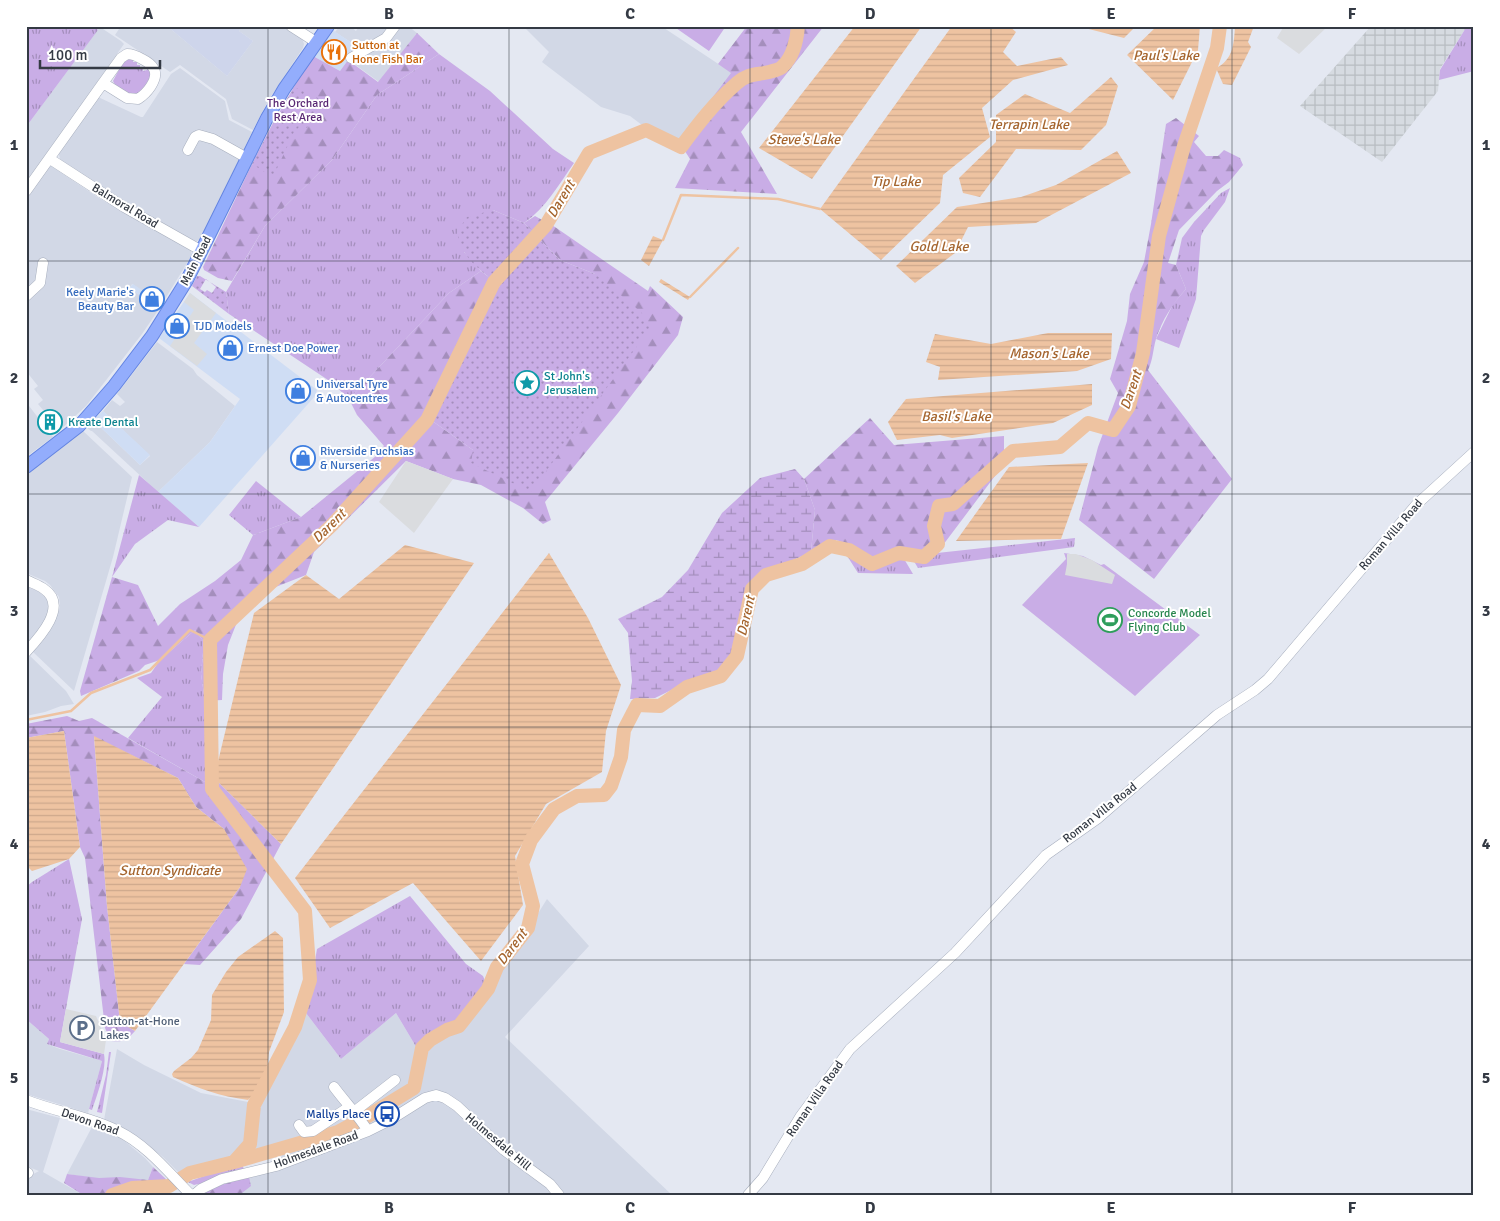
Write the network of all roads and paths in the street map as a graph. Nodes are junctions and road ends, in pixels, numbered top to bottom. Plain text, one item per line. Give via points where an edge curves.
1 (291, 26) edge
2 (328, 26) edge
3 (395, 26) edge
4 (316, 42) junction
5 (350, 58) dead end
6 (103, 83) junction
7 (188, 150) dead end
8 (247, 158) junction
9 (50, 159) junction
10 (26, 191) edge
11 (202, 251) junction
12 (42, 263) dead end
13 (26, 296) edge
14 (1474, 452) edge
15 (26, 467) edge
16 (26, 580) edge
17 (26, 652) edge
18 (395, 1080) dead end
19 (334, 1087) dead end
20 (435, 1095) joint
21 (26, 1100) edge
22 (354, 1112) junction
23 (299, 1125) dead end
24 (367, 1128) junction
25 (190, 1193) edge
26 (559, 1195) edge
27 (748, 1195) edge

1 - 4 street
2 - 4 main road, Main Road
3 - 5 street via 386,38
4 - 8 main road, Main Road via 284,89
6 - 6 street via 127,54 154,68 154,81 146,94 138,99 127,98
6 - 9 street
7 - 8 street via 199,135
8 - 11 main road, Main Road
9 - 10 street
9 - 11 street, Balmoral Road via 124,207
11 - 15 main road, Main Road via 152,336 114,386 80,426
12 - 13 street via 40,283
14 - 27 street, Roman Villa Road via 1416,504 1268,679 1217,715 1097,819 1046,855 955,953 850,1049 800,1117 763,1178
16 - 17 street via 46,589 54,608 50,622
18 - 22 street
19 - 22 street
20 - 24 street, Holmesdale Road via 390,1120
20 - 26 street, Holmesdale Hill via 443,1096 457,1106
21 - 25 street, Devon Road via 120,1132 155,1158
22 - 23 street via 313,1131 304,1132
22 - 24 street
24 - 25 street, Holmesdale Road via 276,1166 222,1179

